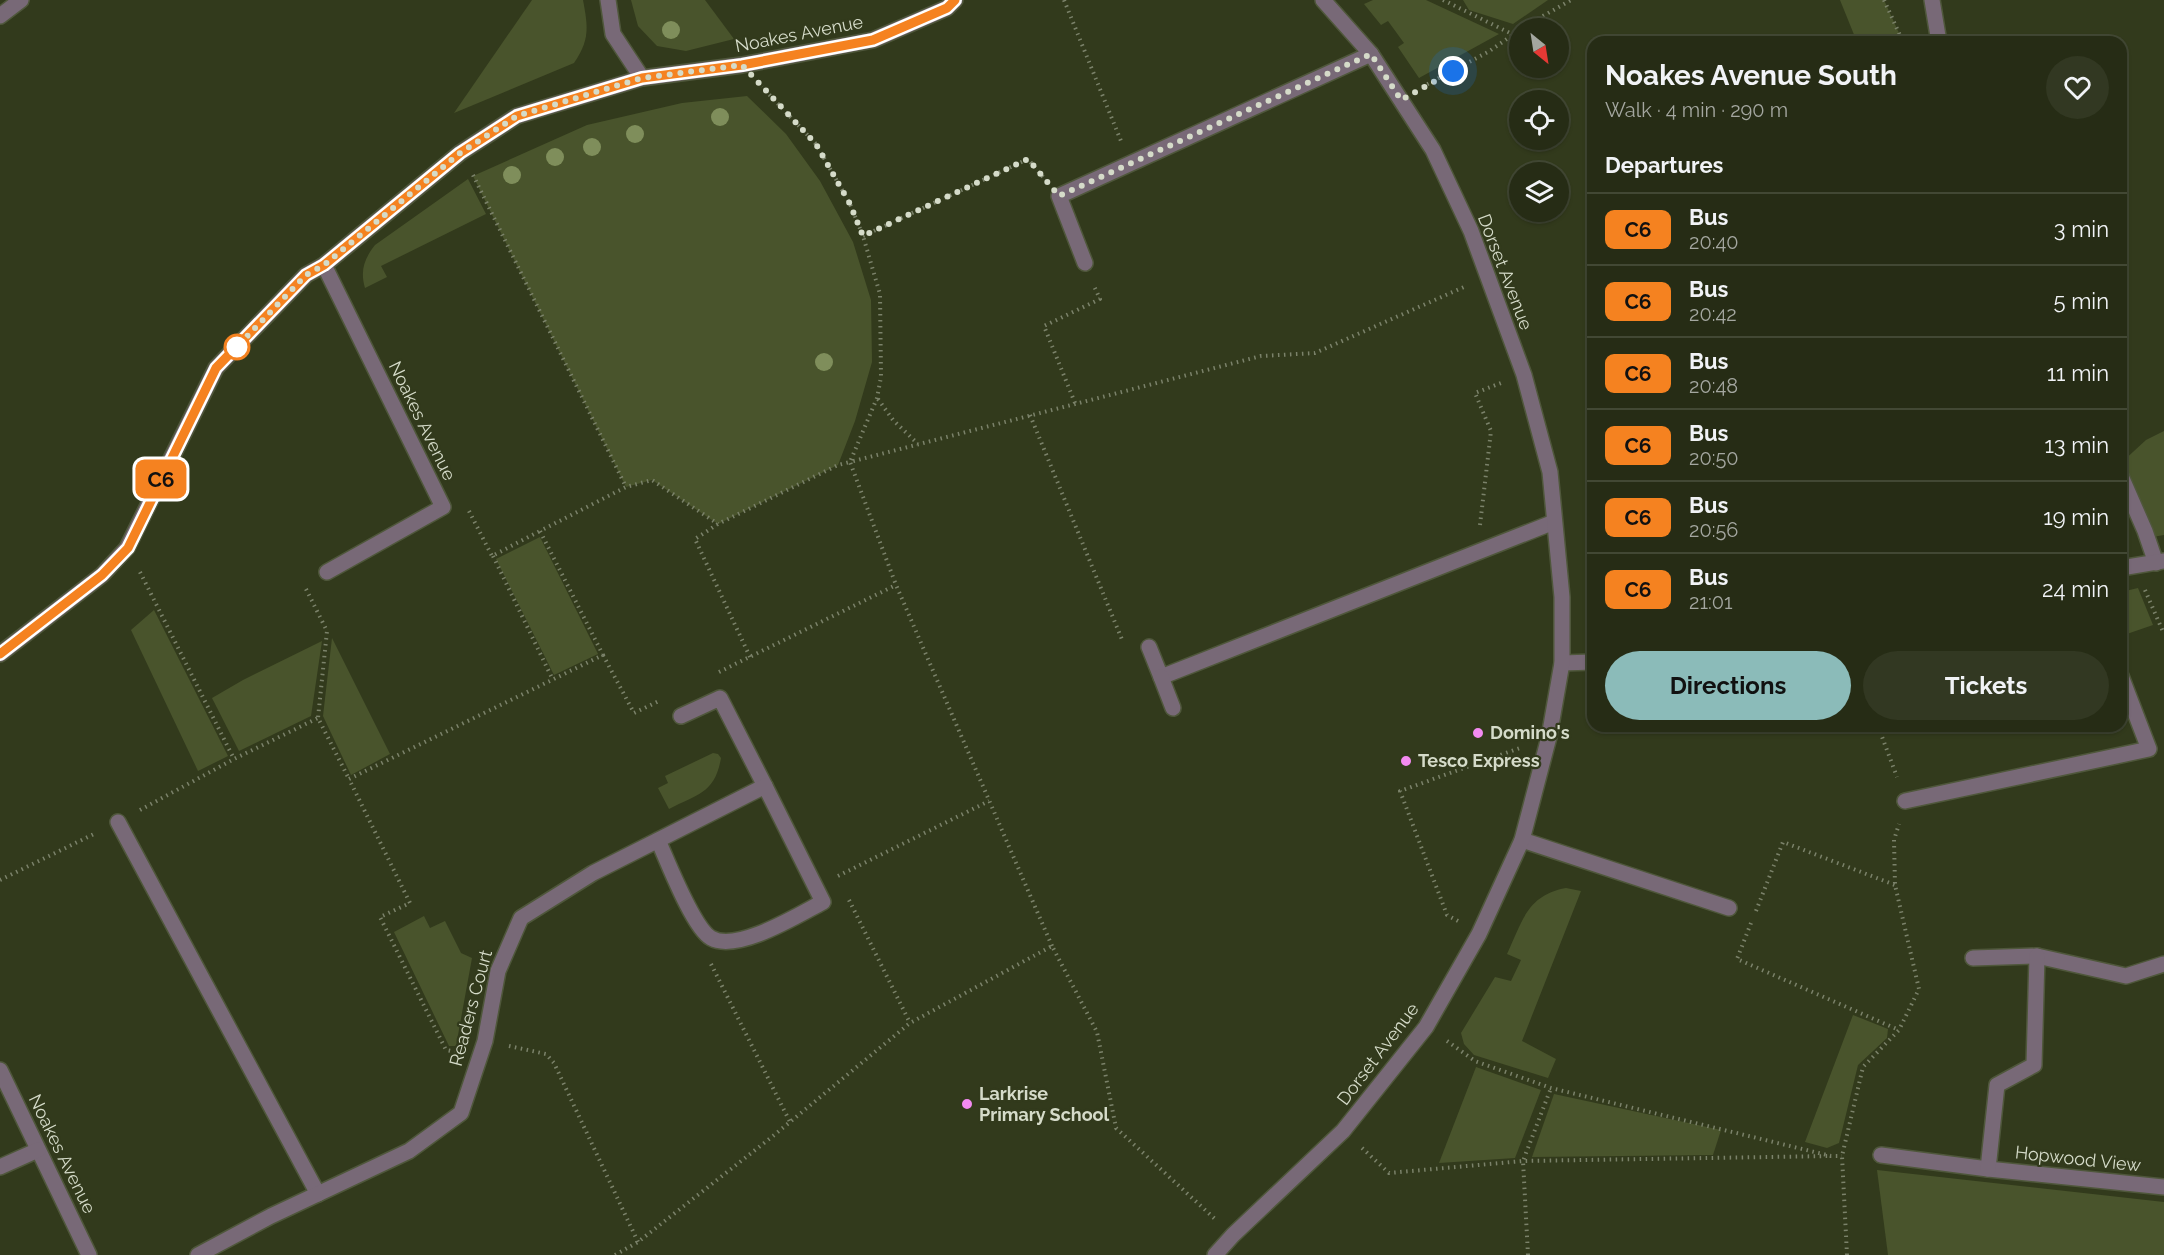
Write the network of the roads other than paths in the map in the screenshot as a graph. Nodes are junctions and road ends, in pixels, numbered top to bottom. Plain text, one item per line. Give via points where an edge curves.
1 (21, 0) edge
2 (608, 0) edge
3 (955, 0) edge
4 (1323, 0) edge
5 (1932, 0) edge
6 (0, 16) edge
7 (1939, 36) edge
8 (1371, 54) junction
9 (642, 78) junction
10 (1085, 263) road end
11 (324, 265) junction
12 (2127, 490) edge
13 (1554, 522) junction
14 (2160, 562) edge
15 (2128, 567) edge
16 (327, 572) road end
17 (1149, 647) road end
18 (0, 654) edge
19 (1587, 662) edge
20 (1562, 663) junction
21 (1161, 677) junction
22 (2127, 692) edge
23 (1173, 708) dead end
24 (681, 717) dead end
25 (765, 786) junction
26 (1905, 801) road end
27 (118, 822) road end
28 (658, 840) junction
29 (1522, 840) junction
30 (1729, 908) dead end
31 (2037, 956) junction
32 (1972, 958) dead end
33 (2164, 964) edge
34 (0, 1070) edge
35 (38, 1150) junction
36 (1881, 1155) dead end
37 (0, 1167) edge
38 (1988, 1169) junction
39 (2164, 1187) edge
40 (318, 1194) junction
41 (89, 1255) edge
42 (198, 1255) edge
43 (1215, 1255) edge

1 - 6 street
2 - 9 street via 613,34
3 - 9 street, Noakes Avenue via 947,8 873,40 742,65
4 - 8 street, Dorset Avenue
5 - 7 street
8 - 10 street via 1059,196
8 - 13 street, Dorset Avenue via 1433,150 1471,231 1524,375 1550,472
9 - 11 street, Noakes Avenue via 517,116 460,153
11 - 16 street, Noakes Avenue via 443,507
11 - 18 street, Noakes Avenue via 306,275 216,368 128,548 102,575
12 - 14 street
13 - 20 street, Dorset Avenue via 1562,597
13 - 21 street
14 - 15 street
17 - 21 street
19 - 20 street
20 - 29 street, Dorset Avenue via 1549,737
21 - 23 street
22 - 26 street via 2149,749
24 - 25 street via 720,698
25 - 28 street, Readers Court
25 - 28 street via 823,902 748,939 727,942 710,938 686,903
27 - 40 street
28 - 40 street, Readers Court via 592,873 521,918 498,971 482,1048 460,1113 409,1151
29 - 30 street
29 - 43 street, Dorset Avenue via 1479,934 1426,1028 1343,1131
31 - 32 street
31 - 33 street via 2126,976
31 - 38 street, Hopwood View via 2034,1065 1997,1084
34 - 35 street, Noakes Avenue
35 - 37 street
35 - 41 street, Noakes Avenue
36 - 38 street, Hopwood View
38 - 39 street, Hopwood View
40 - 42 street, Readers Court

